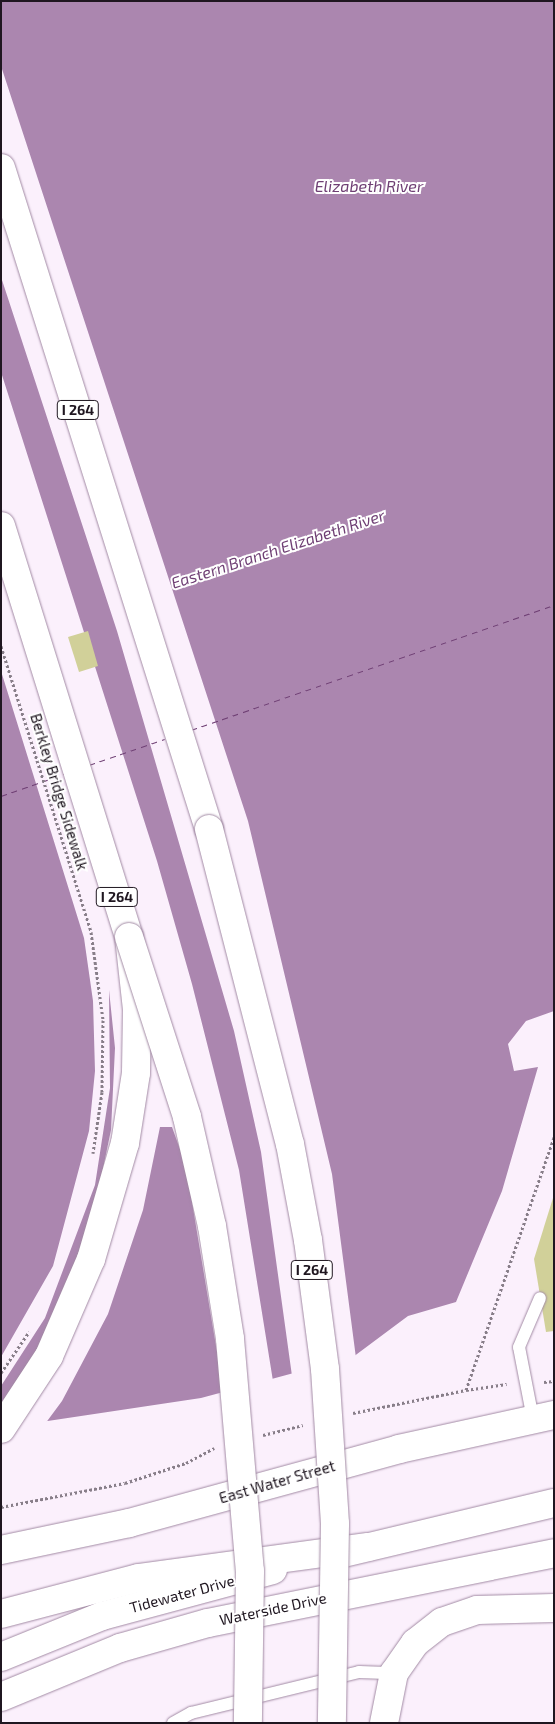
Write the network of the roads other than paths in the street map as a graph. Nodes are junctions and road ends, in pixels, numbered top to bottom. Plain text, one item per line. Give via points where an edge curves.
1 (1, 168) edge
2 (1, 526) edge
3 (129, 937) junction
4 (540, 1298) dead end
5 (543, 1417) edge
6 (1, 1429) edge
7 (554, 1503) edge
8 (368, 1547) junction
9 (1, 1550) edge
10 (554, 1553) edge
11 (554, 1608) edge
12 (1, 1614) edge
13 (1, 1657) edge
14 (394, 1673) junction
15 (1, 1697) edge
16 (173, 1723) edge
17 (248, 1723) edge
18 (332, 1723) edge
19 (384, 1723) edge

1 - 18 main road, I 264, bridge via 209,829 290,1144 308,1240 325,1369 335,1524
2 - 3 main road, I 264
3 - 6 main road, I 264, bridge via 137,1009 136,1073 125,1143 75,1303 49,1356
3 - 17 main road, bridge via 187,1117 212,1226 230,1339 250,1572
4 - 5 lane via 519,1347
5 - 9 main road, East Water Street via 399,1449 129,1523
7 - 8 main road
8 - 12 main road via 138,1578
8 - 13 main road, Tidewater Drive via 111,1613
10 - 15 main road, Waterside Drive via 199,1626 120,1648
11 - 14 main road via 496,1607 459,1614 416,1643
14 - 16 lane via 359,1672 191,1712
14 - 19 main road

